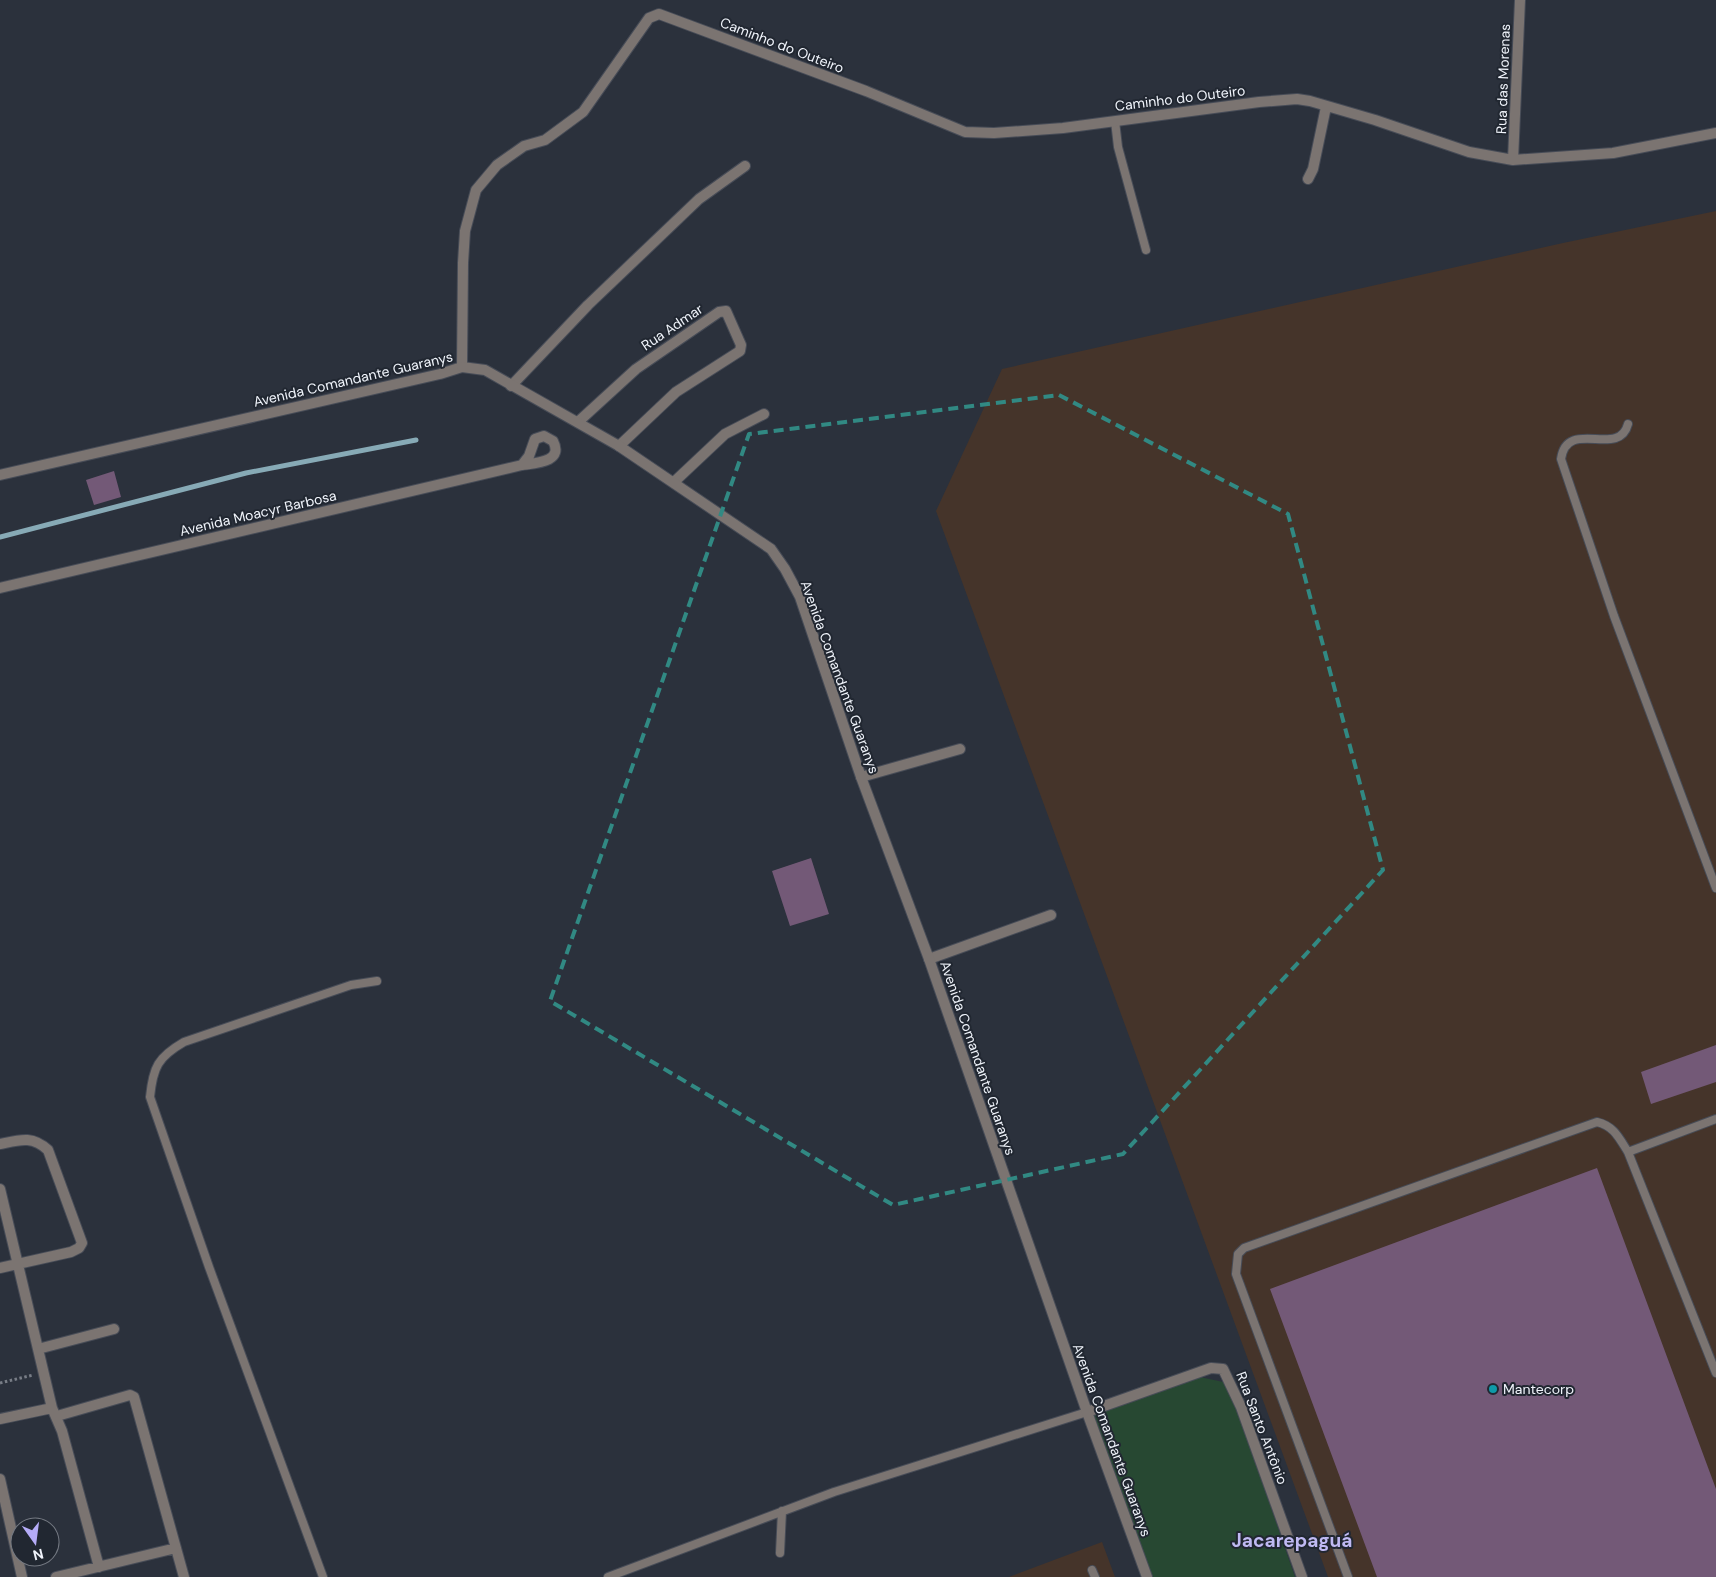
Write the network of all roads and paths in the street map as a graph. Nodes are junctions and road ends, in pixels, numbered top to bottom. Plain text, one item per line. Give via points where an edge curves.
1 (1520, 0) edge
2 (1326, 107) junction
3 (1115, 121) junction
4 (1716, 133) edge
5 (1513, 160) junction
6 (745, 166) dead end
7 (1308, 179) dead end
8 (1146, 250) dead end
9 (462, 367) junction
10 (511, 386) junction
11 (764, 414) dead end
12 (578, 422) junction
13 (1628, 424) dead end
14 (619, 446) junction
15 (522, 465) dead end
16 (0, 475) edge
17 (674, 482) junction
18 (0, 588) edge
19 (960, 749) dead end
20 (861, 777) junction
21 (1716, 888) edge
22 (1051, 915) dead end
23 (929, 959) junction
24 (378, 981) dead end
25 (1716, 1120) edge
26 (0, 1144) edge
27 (1628, 1152) junction
28 (0, 1189) edge
29 (19, 1264) junction
30 (0, 1268) edge
31 (114, 1329) dead end
32 (38, 1349) junction
33 (44, 1372) junction
34 (1716, 1373) edge
35 (0, 1383) edge
36 (54, 1412) junction
37 (1087, 1412) junction
38 (0, 1419) edge
39 (0, 1479) edge
40 (782, 1511) junction
41 (176, 1548) junction
42 (780, 1554) dead end
43 (99, 1567) junction
44 (22, 1577) edge
45 (56, 1577) edge
46 (184, 1577) edge
47 (323, 1577) edge
48 (608, 1577) edge
49 (1147, 1577) edge
50 (1302, 1577) edge
51 (1348, 1577) edge

1 - 5 street, Rua das Morenas
2 - 3 street, Caminho do Outeiro via 1310,101 1287,100
2 - 5 street, Caminho do Outeiro via 1469,152
2 - 7 street
3 - 8 lane via 1118,147
3 - 9 street, Caminho do Outeiro via 1063,128 965,132 866,91 659,14 650,18 583,112 545,140 524,146 497,165 476,190 466,231 463,263
4 - 5 street, Caminho do Outeiro via 1613,153
6 - 10 street via 699,199
9 - 10 street, Avenida Comandante Guaranys via 485,370
9 - 16 street, Avenida Comandante Guaranys
10 - 12 street, Avenida Comandante Guaranys
11 - 17 street via 725,434
12 - 14 street, Avenida Comandante Guaranys
12 - 14 street, Rua Admar via 636,369 719,312 726,311 741,345 740,350 676,392
13 - 21 lane via 1624,434 1615,438 1574,440 1562,451 1561,459 1614,616
14 - 17 street, Avenida Comandante Guaranys
15 - 18 street, Avenida Moacyr Barbosa
17 - 20 street, Avenida Comandante Guaranys via 771,549 786,569 800,597
19 - 20 street
20 - 23 street, Avenida Comandante Guaranys
22 - 23 street
23 - 37 street, Avenida Comandante Guaranys
24 - 47 lane via 351,985 184,1042 168,1051 156,1065 150,1097
25 - 27 lane
26 - 29 street via 27,1138 41,1143 48,1150 82,1243 71,1252
27 - 34 lane
27 - 51 lane via 1607,1124 1597,1122 1244,1248 1238,1254 1236,1274
28 - 29 street
29 - 30 street
29 - 32 street
31 - 32 street
32 - 33 street
33 - 35 path
33 - 36 street
36 - 38 street
36 - 41 street via 130,1395 134,1397
36 - 43 street
37 - 40 lane
37 - 49 street, Avenida Comandante Guaranys
37 - 50 street, Rua Santo Antônio via 1212,1368 1224,1369 1241,1407
39 - 44 street
40 - 42 lane
40 - 48 lane
41 - 43 street
41 - 46 street
43 - 45 street

